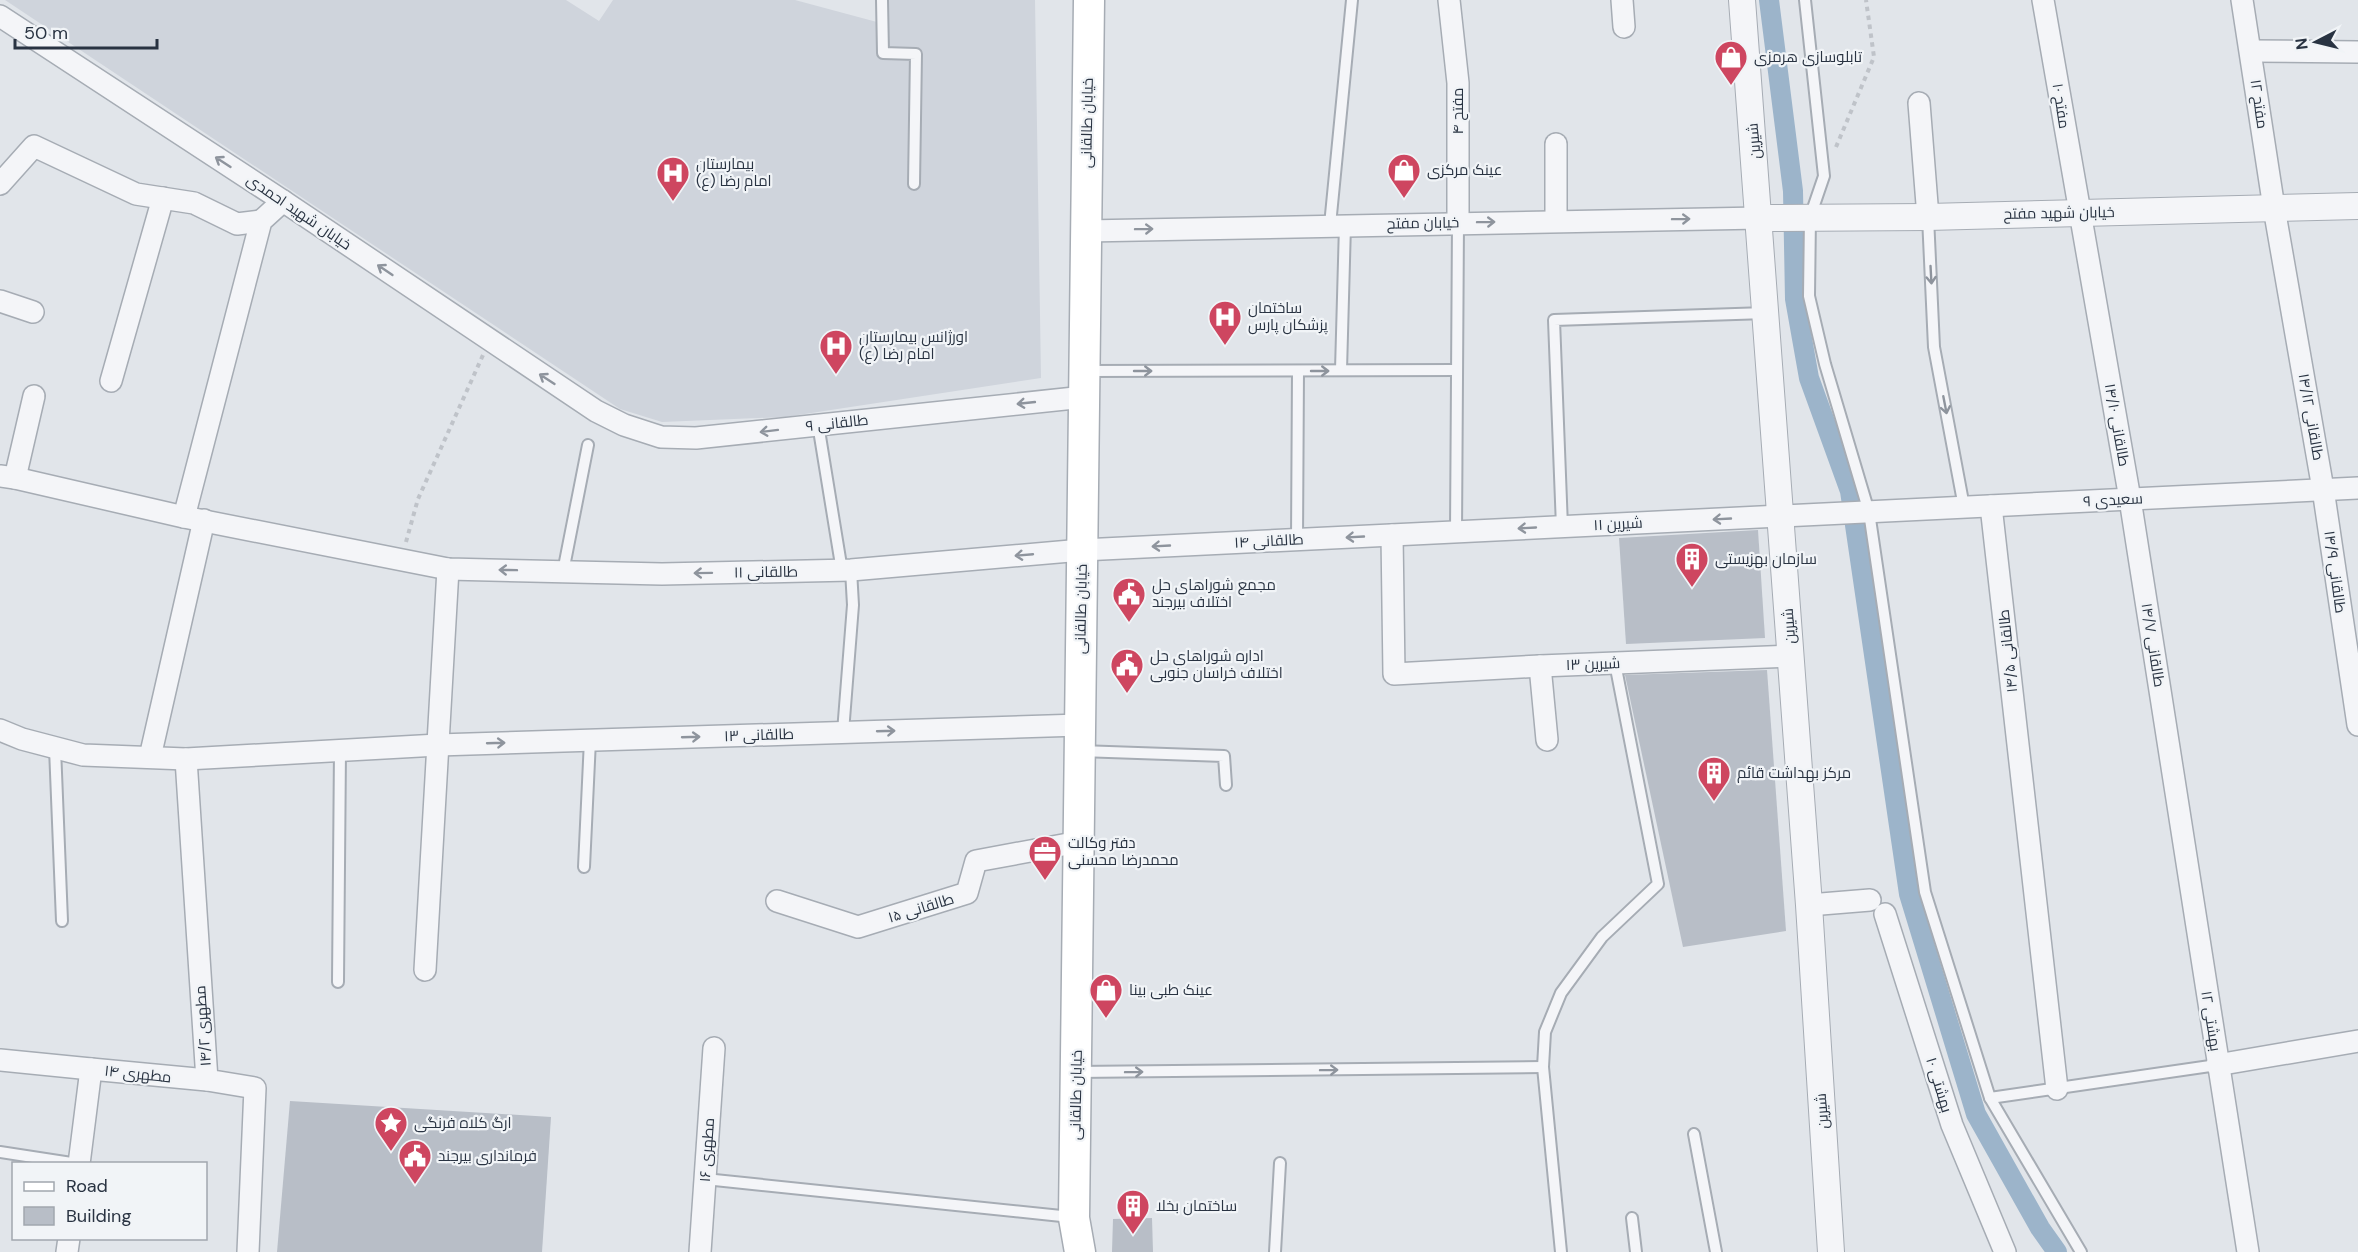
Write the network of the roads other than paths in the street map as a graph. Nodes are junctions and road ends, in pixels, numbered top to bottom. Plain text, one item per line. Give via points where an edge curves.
1 (882, 0) edge
2 (1089, 0) edge
3 (1352, 0) edge
4 (1449, 0) edge
5 (1622, 0) edge
6 (1742, 0) edge
7 (1805, 0) edge
8 (2043, 0) edge
9 (2242, 0) edge
10 (0, 16) edge
11 (1624, 27) dead end
12 (2251, 51) junction
13 (2358, 52) edge
14 (1919, 103) dead end
15 (1556, 144) dead end
16 (0, 184) edge
17 (914, 184) dead end
18 (163, 198) junction
19 (283, 201) junction
20 (2358, 206) edge
21 (2274, 208) junction
22 (2079, 213) junction
23 (1810, 217) junction
24 (1928, 217) junction
25 (1760, 218) junction
26 (261, 221) junction
27 (1556, 221) junction
28 (1458, 223) junction
29 (1338, 225) junction
30 (1086, 231) junction
31 (0, 301) edge
32 (33, 312) dead end
33 (1766, 314) junction
34 (2299, 345) joint
35 (2104, 352) joint
36 (1341, 370) junction
37 (1457, 370) junction
38 (1298, 371) junction
39 (111, 381) dead end
40 (1084, 384) junction
41 (34, 396) dead end
42 (596, 411) joint
43 (818, 424) junction
44 (588, 445) dead end
45 (7, 477) edge
46 (2358, 488) edge
47 (2323, 489) junction
48 (2130, 499) junction
49 (1991, 506) junction
50 (1964, 507) junction
51 (1869, 512) junction
52 (1826, 514) joint
53 (1781, 516) junction
54 (194, 518) junction
55 (1563, 527) junction
56 (1456, 532) junction
57 (1392, 535) junction
58 (1297, 540) junction
59 (1082, 550) junction
60 (448, 569) junction
61 (846, 570) junction
62 (563, 572) junction
63 (1791, 656) junction
64 (1615, 663) junction
65 (1540, 666) junction
66 (2358, 725) edge
67 (0, 730) edge
68 (843, 732) junction
69 (1080, 738) junction
70 (590, 740) junction
71 (1547, 740) dead end
72 (438, 745) junction
73 (55, 748) junction
74 (340, 750) junction
75 (150, 757) junction
76 (186, 759) junction
77 (1226, 785) dead end
78 (2176, 790) joint
79 (1079, 842) junction
80 (584, 867) dead end
81 (1870, 900) dead end
82 (777, 901) dead end
83 (1809, 905) junction
84 (1885, 914) dead end
85 (63, 921) dead end
86 (425, 970) dead end
87 (338, 982) dead end
88 (2358, 1041) edge
89 (714, 1048) dead end
90 (0, 1060) edge
91 (2217, 1065) junction
92 (1544, 1068) junction
93 (92, 1069) junction
94 (1076, 1072) junction
95 (207, 1080) junction
96 (2057, 1089) junction
97 (1990, 1098) junction
98 (1695, 1134) dead end
99 (0, 1152) edge
100 (65, 1162) edge
101 (78, 1162) edge
102 (1280, 1163) dead end
103 (705, 1179) junction
104 (1074, 1218) junction
105 (1632, 1218) dead end
106 (248, 1252) edge
107 (700, 1252) edge
108 (1066, 1252) edge
109 (1080, 1252) edge
110 (1275, 1252) edge
111 (1561, 1252) edge
112 (1636, 1252) edge
113 (1716, 1252) edge
114 (1831, 1252) edge
115 (2005, 1252) edge
116 (2081, 1252) edge
117 (2248, 1252) edge

1 - 17 lane via 884,53 916,54
2 - 30 main road, خیابان طالقانی
3 - 29 lane
4 - 28 street, مفتح ۴ via 1458,83
5 - 11 street
6 - 25 street, شیرین
7 - 23 lane via 1824,176
8 - 22 street, مفتح ۱۰
9 - 12 street, مفتح ۱۲
19 -> 10 street, خیابان شهید احمدی
12 - 13 street
12 - 21 street, مفتح ۱۲
14 - 24 street
15 - 27 street
16 - 18 street via 34,146 136,194
18 - 26 street via 194,203 237,224
18 - 39 street
19 - 26 street
42 -> 19 street, خیابان شهید احمدی
20 - 21 street, خیابان شهید مفتح
21 - 22 street, خیابان شهید مفتح
21 - 34 street, مفتح ۱۲
22 - 24 street, خیابان شهید مفتح
22 - 35 street, مفتح ۱۰
23 - 24 street, خیابان شهید مفتح
23 - 25 street, خیابان شهید مفتح
23 - 51 lane via 1809,296
24 -> 50 lane via 1934,347
27 -> 25 street, خیابان مفتح
25 - 33 street, شیرین
26 - 54 street
28 -> 27 street, خیابان مفتح
28 - 29 street, خیابان مفتح
28 - 37 lane
30 -> 29 street, خیابان مفتح
29 - 36 lane
30 - 40 main road, خیابان طالقانی
31 - 32 street
33 - 53 street, شیرین
33 - 55 lane via 1554,320
34 - 47 street, طالقانی ۱۴/۱۲
35 - 48 street, طالقانی ۱۴/۱۰
36 - 37 lane
38 -> 36 lane
37 - 56 lane
40 -> 38 lane
38 - 58 lane
40 -> 43 street, طالقانی ۹
40 - 59 main road, خیابان طالقانی
41 - 45 street
43 -> 42 street, طالقانی ۹ via 696,438 661,437
43 - 61 lane
44 - 62 lane
45 - 54 street, طالقانی ۱۱
46 - 47 street, سعیدی ۹
47 - 48 street, سعیدی ۹
47 - 66 street, طالقانی ۱۴/۹
48 - 49 street, سعیدی ۹
48 - 78 street, طالقانی ۱۴/۷
49 - 50 street, سعیدی ۹
49 - 96 street, طالقانی ۱۴/۵
50 - 51 street, سعیدی ۹
51 - 52 street, سعیدی ۹
51 - 97 lane via 1925,891
52 - 53 street, شیرین ۱۱
53 -> 55 street, شیرین ۱۱
53 - 63 street, شیرین
54 - 60 street, طالقانی ۱۱
54 - 75 street
55 -> 56 street, شیرین ۱۱
56 - 57 street, طالقانی ۱۴
57 -> 58 street, طالقانی ۱۴
57 - 65 street, شیرین ۱۳ via 1395,674
58 -> 59 street, طالقانی ۱۴
59 -> 61 street, طالقانی ۱۱
59 - 69 main road, خیابان طالقانی
62 -> 60 street, طالقانی ۱۱
60 - 72 street
61 -> 62 street, طالقانی ۱۱
61 - 68 lane via 854,605
63 - 64 street, شیرین ۱۳
63 - 83 street, شیرین
64 - 65 street, شیرین ۱۳
64 - 92 lane via 1658,884 1602,937 1561,993 1545,1032
65 - 71 street
67 - 73 street, طالقانی ۱۳
68 -> 69 street, طالقانی ۱۳
70 -> 68 street, طالقانی ۱۳
69 - 77 lane via 1224,756
69 - 79 main road, خیابان طالقانی
72 -> 70 street, طالقانی ۱۳
70 - 80 lane
72 - 74 street, طالقانی ۱۳
72 - 86 street
73 - 75 street, طالقانی ۱۳ via 83,755
73 - 85 lane
74 - 76 street, طالقانی ۱۳
74 - 87 lane
75 - 76 street, طالقانی ۱۳
76 - 95 street, مطهری ۱۴/۲
78 - 91 street, بهشتی ۱۲
79 - 82 street, طالقانی ۱۵ via 976,861 967,893 858,927
79 - 94 main road, خیابان طالقانی
81 - 83 street
83 - 114 street, شیرین
84 - 115 street, بهشتی ۱۰ via 1952,1125
88 - 91 street
89 - 103 street, مطهری ۱۶
90 - 93 street
91 - 96 lane
91 - 117 street, بهشتی ۱۲
94 -> 92 lane
92 - 111 lane
93 - 95 street, مطهری ۱۴
93 - 101 street, مطهری ۱۴
94 - 104 main road, خیابان طالقانی
95 - 106 street, مطهری ۱۴/۲ via 255,1088
96 - 97 lane
97 - 116 lane
98 - 113 lane
99 - 100 lane
102 - 110 lane
103 - 104 lane
103 - 107 street, مطهری ۱۶
104 - 108 main road
104 - 109 main road
105 - 112 lane

